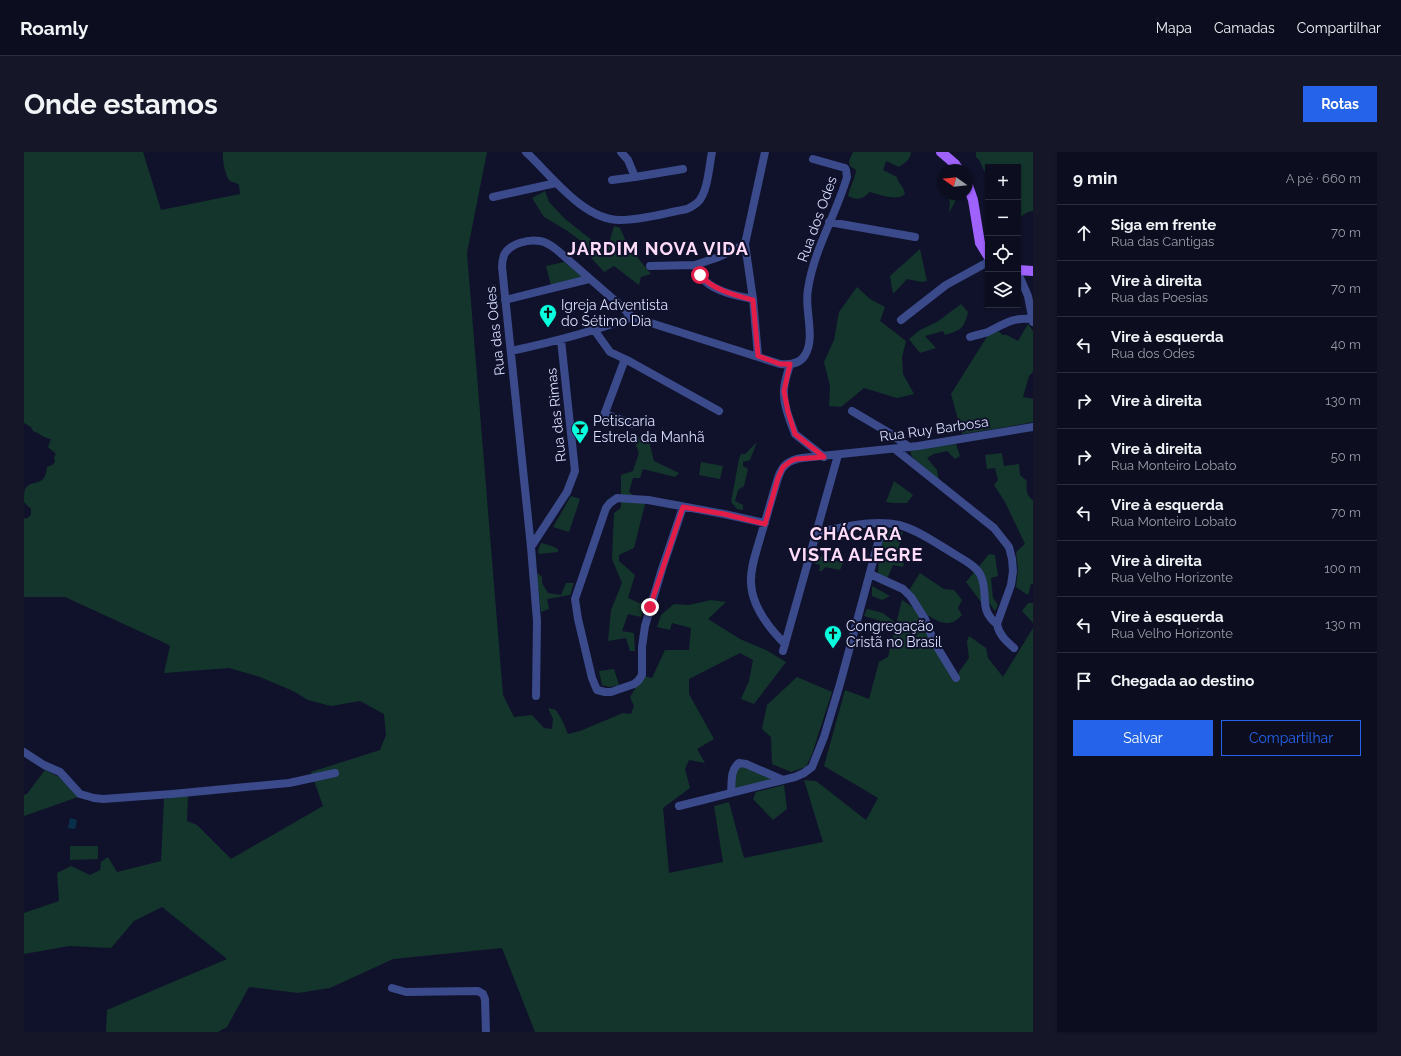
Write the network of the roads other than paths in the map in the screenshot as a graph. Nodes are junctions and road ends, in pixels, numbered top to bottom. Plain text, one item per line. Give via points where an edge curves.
1 (526, 152) edge
2 (621, 152) edge
3 (712, 152) edge
4 (765, 152) edge
5 (940, 152) edge
6 (814, 160) dead end
7 (955, 164) edge
8 (683, 169) dead end
9 (635, 177) junction
10 (612, 180) dead end
11 (556, 183) junction
12 (493, 197) dead end
13 (973, 200) edge
14 (829, 222) junction
15 (915, 237) dead end
16 (745, 244) junction
17 (985, 251) edge
18 (985, 264) edge
19 (695, 265) junction
20 (650, 266) dead end
21 (1033, 271) edge
22 (1021, 272) edge
23 (589, 279) junction
24 (1021, 279) edge
25 (505, 300) junction
26 (753, 300) junction
27 (632, 317) junction
28 (901, 320) dead end
29 (1033, 321) edge
30 (595, 330) junction
31 (970, 337) dead end
32 (561, 340) junction
33 (511, 351) junction
34 (758, 356) junction
35 (625, 358) junction
36 (790, 364) junction
37 (852, 410) dead end
38 (719, 411) dead end
39 (633, 424) dead end
40 (1033, 427) edge
41 (909, 447) junction
42 (895, 449) junction
43 (838, 455) junction
44 (824, 457) junction
45 (683, 507) junction
46 (765, 524) junction
47 (883, 524) junction
48 (817, 532) junction
49 (532, 546) junction
50 (870, 574) junction
51 (997, 624) junction
52 (1014, 648) dead end
53 (956, 678) dead end
54 (536, 696) dead end
55 (24, 752) edge
56 (335, 773) dead end
57 (783, 780) junction
58 (731, 793) junction
59 (679, 806) dead end
60 (392, 988) dead end
61 (486, 1032) edge

1 - 11 street
2 - 9 street via 628,160
3 - 11 street via 704,191 698,202 687,209 637,219 614,220 596,215
4 - 16 street
5 - 7 main road
6 - 14 street, Rua dos Odes via 846,170 847,177
8 - 9 street
9 - 10 street
11 - 12 street
13 - 17 main road via 980,242
14 - 15 street
14 - 36 street, Rua dos Odes via 818,248 808,290 809,344 805,356
16 - 19 street
16 - 26 street
18 - 28 street via 946,285
19 - 20 street
19 - 26 street via 700,275 711,285
21 - 22 main road
23 - 25 street
23 - 25 street, Rua das Odes via 546,242 527,241 510,247 505,254 502,267
23 - 27 street, Rua das Odes
24 - 29 street via 1028,296
25 - 33 street, Rua das Odes
26 - 34 street
27 - 30 street
27 - 34 street, Rua das Odes
29 - 31 street via 1023,318 1011,320
30 - 32 street
30 - 35 street via 610,352
32 - 33 street
32 - 49 street, Rua das Rimas via 575,471 568,492
33 - 49 street, Rua das Odes
34 - 36 street via 780,364
35 - 38 street
35 - 39 street via 604,416
36 - 44 street via 784,391 795,434
37 - 41 street
40 - 41 street, Rua Ruy Barbosa
41 - 42 street, Rua Ruy Barbosa
42 - 43 street, Rua Ruy Barbosa
42 - 51 street via 994,528 1009,547 1012,578
43 - 44 street, Rua Ruy Barbosa
43 - 48 street
44 - 46 street, Rua Ruy Barbosa via 796,459 783,467
45 - 45 street via 648,500 617,498 606,508 576,599 578,619 592,678 599,691 611,692 626,687 638,681 642,675 642,648 648,613
45 - 46 street
46 - 48 street, Rua Ruy Barbosa via 755,557 751,585 767,624 784,647
47 - 48 street via 865,524
47 - 50 street
47 - 51 street via 898,525 916,532 973,567 981,576 988,615
49 - 54 street, Rua das Odes via 537,621
50 - 53 street via 903,589 911,597
50 - 57 street via 840,684 814,762 804,773
51 - 52 street via 1001,635
55 - 56 street via 60,772 80,794 103,799 289,783
57 - 58 street
57 - 58 street via 739,763 732,771
58 - 59 street
60 - 61 street via 406,992 478,991 485,999

